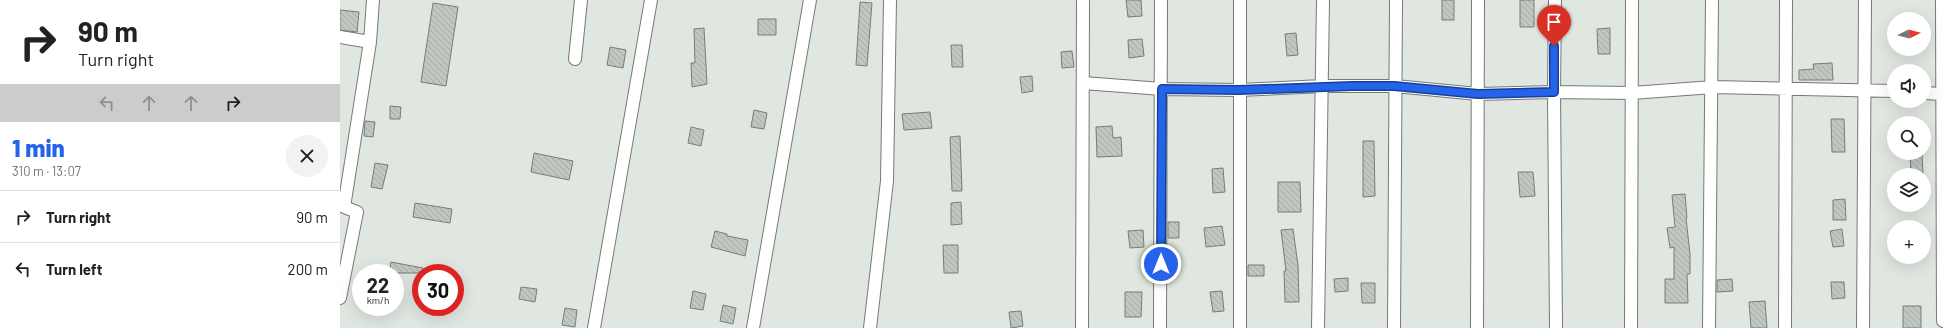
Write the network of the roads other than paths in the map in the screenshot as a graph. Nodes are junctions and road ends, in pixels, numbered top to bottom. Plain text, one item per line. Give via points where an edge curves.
1 (373, 0) edge
2 (581, 0) edge
3 (651, 0) edge
4 (810, 0) edge
5 (890, 0) edge
6 (1083, 0) edge
7 (1161, 0) edge
8 (1240, 0) edge
9 (1323, 0) edge
10 (1396, 0) edge
11 (1478, 0) edge
12 (1555, 0) edge
13 (1632, 0) edge
14 (1712, 0) edge
15 (1786, 0) edge
16 (1865, 0) edge
17 (1942, 0) edge
18 (340, 37) edge
19 (370, 42) junction
20 (575, 59) dead end
21 (1083, 83) junction
22 (1323, 86) junction
23 (1394, 86) junction
24 (1713, 87) junction
25 (1162, 89) junction
26 (1786, 89) junction
27 (1239, 90) junction
28 (1864, 90) junction
29 (1554, 92) junction
30 (1887, 92) edge
31 (1632, 93) junction
32 (1931, 93) edge
33 (1478, 94) junction
34 (1942, 94) edge
35 (340, 298) edge
36 (1943, 321) edge
37 (594, 328) edge
38 (753, 328) edge
39 (870, 328) edge
40 (1082, 328) edge
41 (1160, 328) edge
42 (1240, 328) edge
43 (1318, 328) edge
44 (1394, 328) edge
45 (1477, 328) edge
46 (1556, 328) edge
47 (1631, 328) edge
48 (1709, 328) edge
49 (1785, 328) edge
50 (1863, 328) edge

1 - 19 street
2 - 20 street
3 - 37 street
4 - 38 street
5 - 39 street via 887,181
6 - 21 street
7 - 25 street
8 - 27 street
9 - 22 street
10 - 23 street
11 - 33 street
12 - 29 street
13 - 31 street
14 - 24 street
15 - 26 street
16 - 28 street
17 - 34 street
18 - 19 street
19 - 35 street via 344,207 357,212
21 - 25 street
21 - 40 street
22 - 23 street
22 - 27 street
22 - 43 street
23 - 33 street
23 - 44 street
24 - 26 street
24 - 31 street
24 - 48 street
25 - 27 street
25 - 41 street
26 - 28 street
26 - 49 street
27 - 42 street
28 - 30 street
28 - 50 street
29 - 31 street
29 - 33 street
29 - 46 street
31 - 47 street
32 - 34 street
33 - 45 street
34 - 36 street

